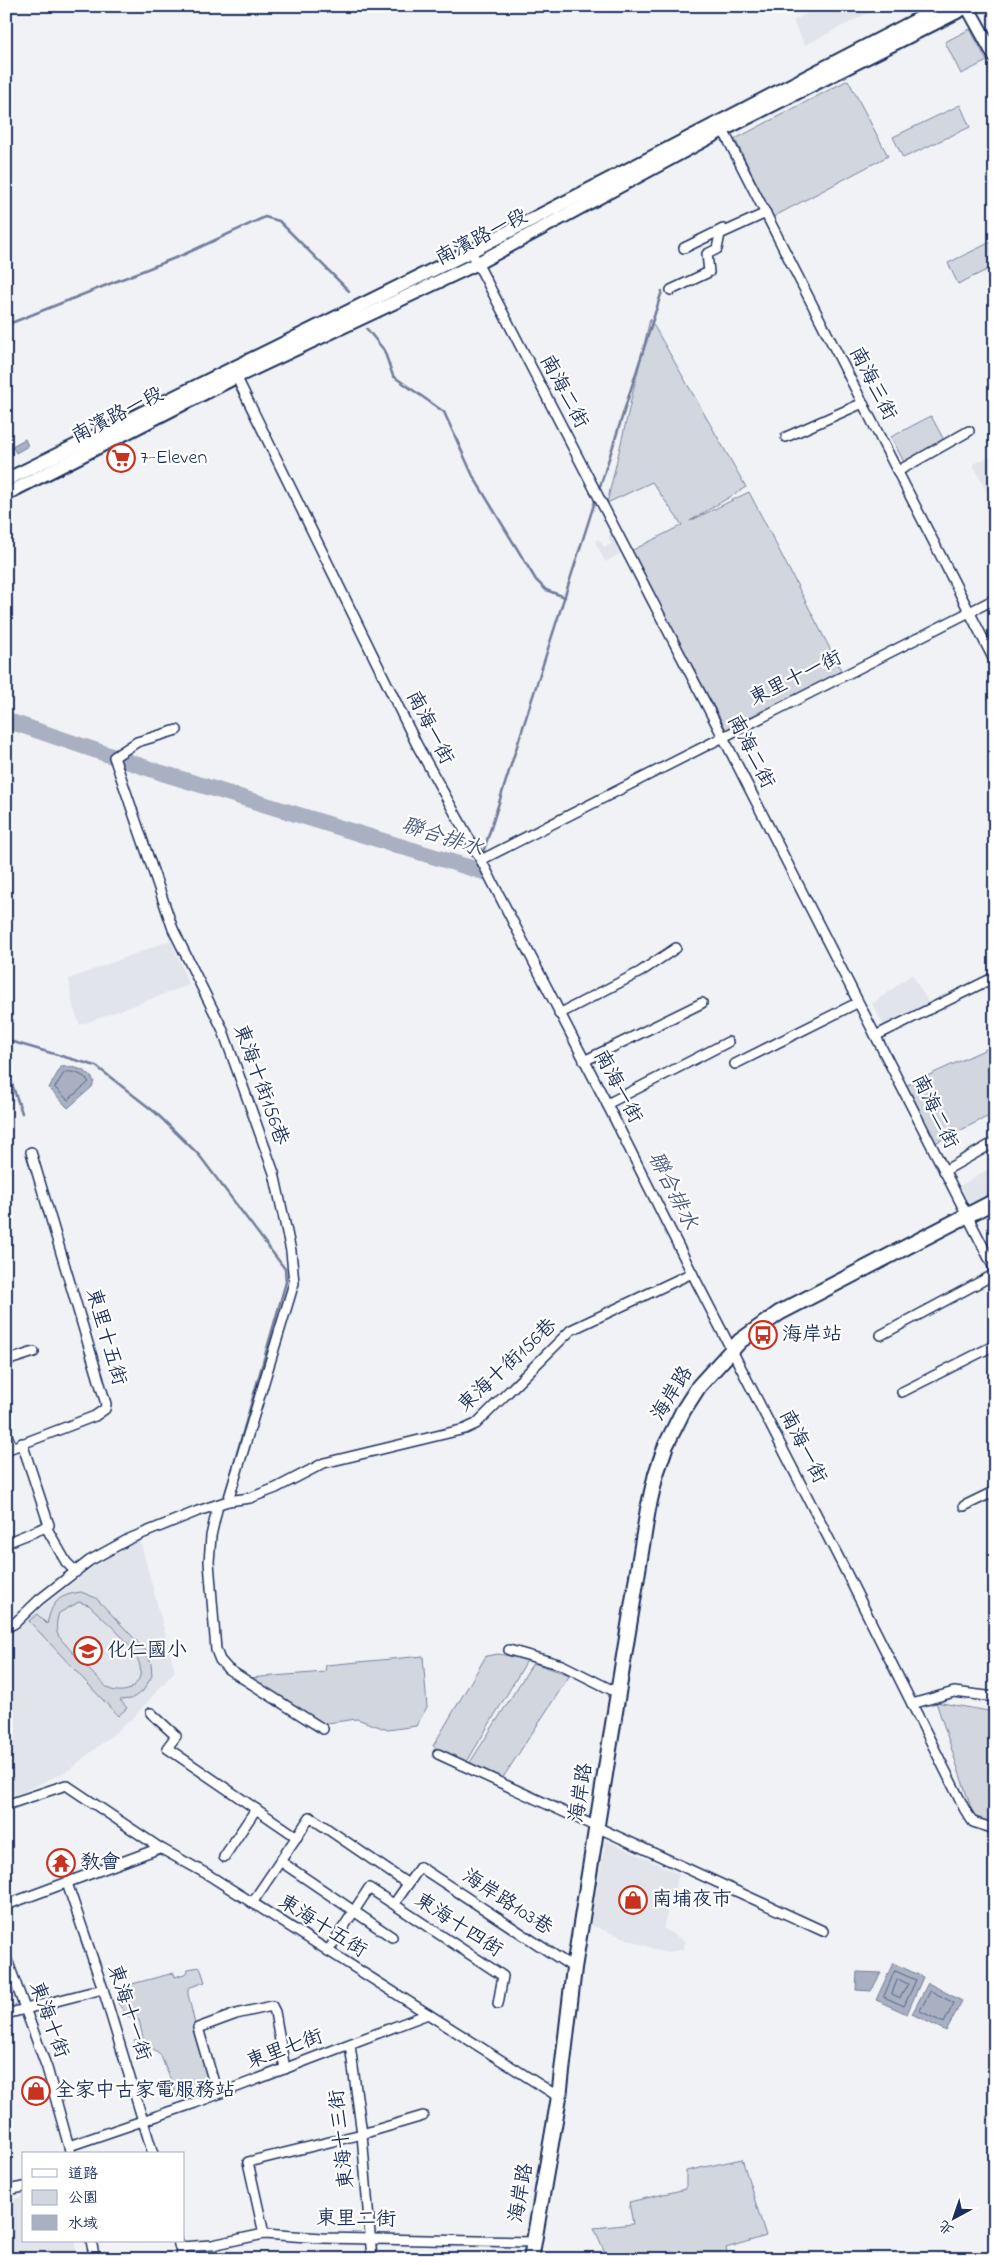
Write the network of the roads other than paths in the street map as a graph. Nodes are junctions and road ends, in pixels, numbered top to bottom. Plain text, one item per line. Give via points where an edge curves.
1 (943, 6) edge
2 (968, 7) edge
3 (995, 57) edge
4 (721, 126) junction
5 (765, 212) junction
6 (684, 248) dead end
7 (471, 251) junction
8 (476, 264) junction
9 (671, 290) dead end
10 (234, 372) junction
11 (863, 403) junction
12 (969, 432) dead end
13 (786, 437) dead end
14 (898, 471) junction
15 (6, 480) edge
16 (6, 494) edge
17 (995, 599) edge
18 (970, 612) junction
19 (995, 662) edge
20 (177, 730) dead end
21 (722, 735) junction
22 (480, 860) junction
23 (676, 948) dead end
24 (995, 977) edge
25 (702, 1003) dead end
26 (858, 1003) junction
27 (559, 1014) junction
28 (877, 1036) junction
29 (728, 1042) dead end
30 (584, 1061) junction
31 (735, 1064) dead end
32 (607, 1104) junction
33 (995, 1142) edge
34 (32, 1152) dead end
35 (944, 1171) junction
36 (995, 1201) edge
37 (967, 1216) junction
38 (992, 1259) edge
39 (995, 1272) edge
40 (692, 1273) junction
41 (881, 1335) dead end
42 (995, 1346) edge
43 (34, 1352) dead end
44 (730, 1352) junction
45 (6, 1361) edge
46 (902, 1392) dead end
47 (6, 1433) edge
48 (22, 1443) junction
49 (9, 1449) edge
50 (995, 1491) edge
51 (228, 1502) junction
52 (218, 1505) junction
53 (964, 1506) dead end
54 (46, 1527) junction
55 (6, 1543) edge
56 (76, 1572) junction
57 (6, 1628) edge
58 (509, 1650) dead end
59 (618, 1693) junction
60 (995, 1697) edge
61 (912, 1704) junction
62 (150, 1713) dead end
63 (323, 1729) dead end
64 (438, 1754) dead end
65 (6, 1806) edge
66 (256, 1809) junction
67 (596, 1828) junction
68 (995, 1829) edge
69 (297, 1837) junction
70 (160, 1848) junction
71 (224, 1857) dead end
72 (280, 1861) junction
73 (67, 1883) junction
74 (408, 1884) junction
75 (252, 1903) junction
76 (394, 1904) junction
77 (6, 1905) edge
78 (354, 1911) junction
79 (823, 1932) dead end
80 (392, 1937) dead end
81 (328, 1951) junction
82 (6, 1957) edge
83 (574, 1968) junction
84 (103, 1989) junction
85 (498, 2004) dead end
86 (26, 2008) junction
87 (6, 2014) edge
88 (428, 2014) junction
89 (350, 2045) junction
90 (285, 2069) junction
91 (217, 2093) junction
92 (559, 2097) junction
93 (423, 2116) dead end
94 (144, 2120) junction
95 (362, 2134) junction
96 (70, 2150) edge
97 (152, 2152) edge
98 (22, 2187) edge
99 (6, 2190) edge
100 (264, 2234) junction
101 (370, 2238) junction
102 (91, 2242) edge
103 (534, 2242) junction
104 (179, 2244) edge
105 (95, 2259) edge
106 (183, 2259) edge
107 (372, 2259) edge
108 (531, 2259) edge

1 - 4 main road, 南濱路一段
2 - 3 main road
2 - 4 main road, 南濱路一段
4 - 5 street, 南海三街
4 - 7 main road, 南濱路一段
4 - 8 main road, 南濱路一段
5 - 6 street
5 - 9 street via 720,234 717,248 707,254 709,272
5 - 11 street, 南海三街
7 - 8 street, 南海二街
7 - 10 main road, 南濱路一段
8 - 10 main road, 南濱路一段
8 - 21 street, 南海二街
10 - 15 main road, 南濱路一段
10 - 16 main road, 南濱路一段
10 - 22 street, 南海一街 via 417,745
11 - 13 street
11 - 14 street, 南海三街
12 - 14 street
14 - 18 street, 南海三街
17 - 18 street, 東里十一街
18 - 19 street, 南海三街
18 - 21 street, 東里十一街
20 - 51 street, 東海十街156巷 via 137,742 114,757 173,929 222,1028 274,1173 291,1251 294,1283
21 - 22 street, 東里十一街
21 - 26 street, 南海二街
22 - 27 street, 南海一街
23 - 27 street via 640,972
24 - 28 street
25 - 30 street
26 - 28 street, 南海二街
26 - 31 street
27 - 30 street, 南海一街
28 - 35 street, 南海二街
29 - 32 street
30 - 32 street, 南海一街
32 - 40 street, 南海一街
33 - 35 street
34 - 48 street, 東里十五街 via 106,1404 105,1409 95,1416
35 - 37 street, 南海二街
36 - 37 main road, 海岸路
37 - 38 street, 南海二街
37 - 44 main road, 海岸路 via 780,1313 758,1326
38 - 39 street, 南海二街
39 - 41 street
40 - 44 street, 南海一街
40 - 51 street, 東海十街156巷 via 571,1330 486,1416 465,1430 324,1463 276,1488
42 - 46 street
43 - 45 street
44 - 59 main road, 海岸路 via 708,1375 683,1412 656,1474
44 - 61 street, 南海一街
47 - 49 street
48 - 49 street, 東里十五街
48 - 54 street via 49,1525
50 - 53 street
51 - 52 street, 東海十街156巷
52 - 56 street, 東海十街156巷 via 130,1539 89,1561
52 - 63 street via 209,1562 216,1650 220,1660 235,1674
54 - 55 street
54 - 56 street via 66,1562
56 - 57 street, 東海十街156巷
58 - 59 street via 562,1665
59 - 67 main road, 海岸路
60 - 61 street via 949,1693
61 - 68 street, 南海一街 via 965,1810 973,1822
62 - 66 street via 176,1736 167,1748
64 - 67 street
65 - 70 street, 東海十五街 via 66,1786
66 - 69 street
66 - 71 street
67 - 79 street
67 - 83 main road, 海岸路
69 - 72 street
69 - 74 street, 東海十四街 via 310,1817
70 - 73 street
70 - 75 street, 東海十五街
72 - 75 street
72 - 78 street
73 - 77 street
73 - 84 street, 東海十一街
74 - 76 street
74 - 83 street, 海岸路103巷 via 420,1867
75 - 81 street, 東海十五街
76 - 78 street, 東海十四街 via 369,1888
76 - 85 street, 東海十四街 via 503,1976
78 - 80 street
78 - 81 street
81 - 88 street, 東海十五街
82 - 86 street, 東海十街
83 - 92 main road, 海岸路
84 - 86 street
84 - 94 street, 東海十一街
86 - 87 street
86 - 96 street, 東海十街 via 48,2068
88 - 89 street, 東里七街
88 - 92 street, 東海十五街
89 - 90 street, 東里七街
89 - 95 street, 東海十三街
90 - 91 street, 東里七街
90 - 91 street via 276,2012 272,2006 236,2014 198,2028
91 - 94 street, 東里七街
92 - 103 main road, 海岸路
93 - 95 street
94 - 96 street, 東里七街
94 - 97 street, 東海十一街
95 - 100 street via 248,2162
95 - 101 street, 東海十三街
98 - 99 street
100 - 101 street, 東里二街
100 - 104 street, 東里二街 via 212,2245
101 - 103 street, 東里二街
101 - 107 street, 東海十三街
102 - 105 street
103 - 108 main road, 海岸路
104 - 106 street

